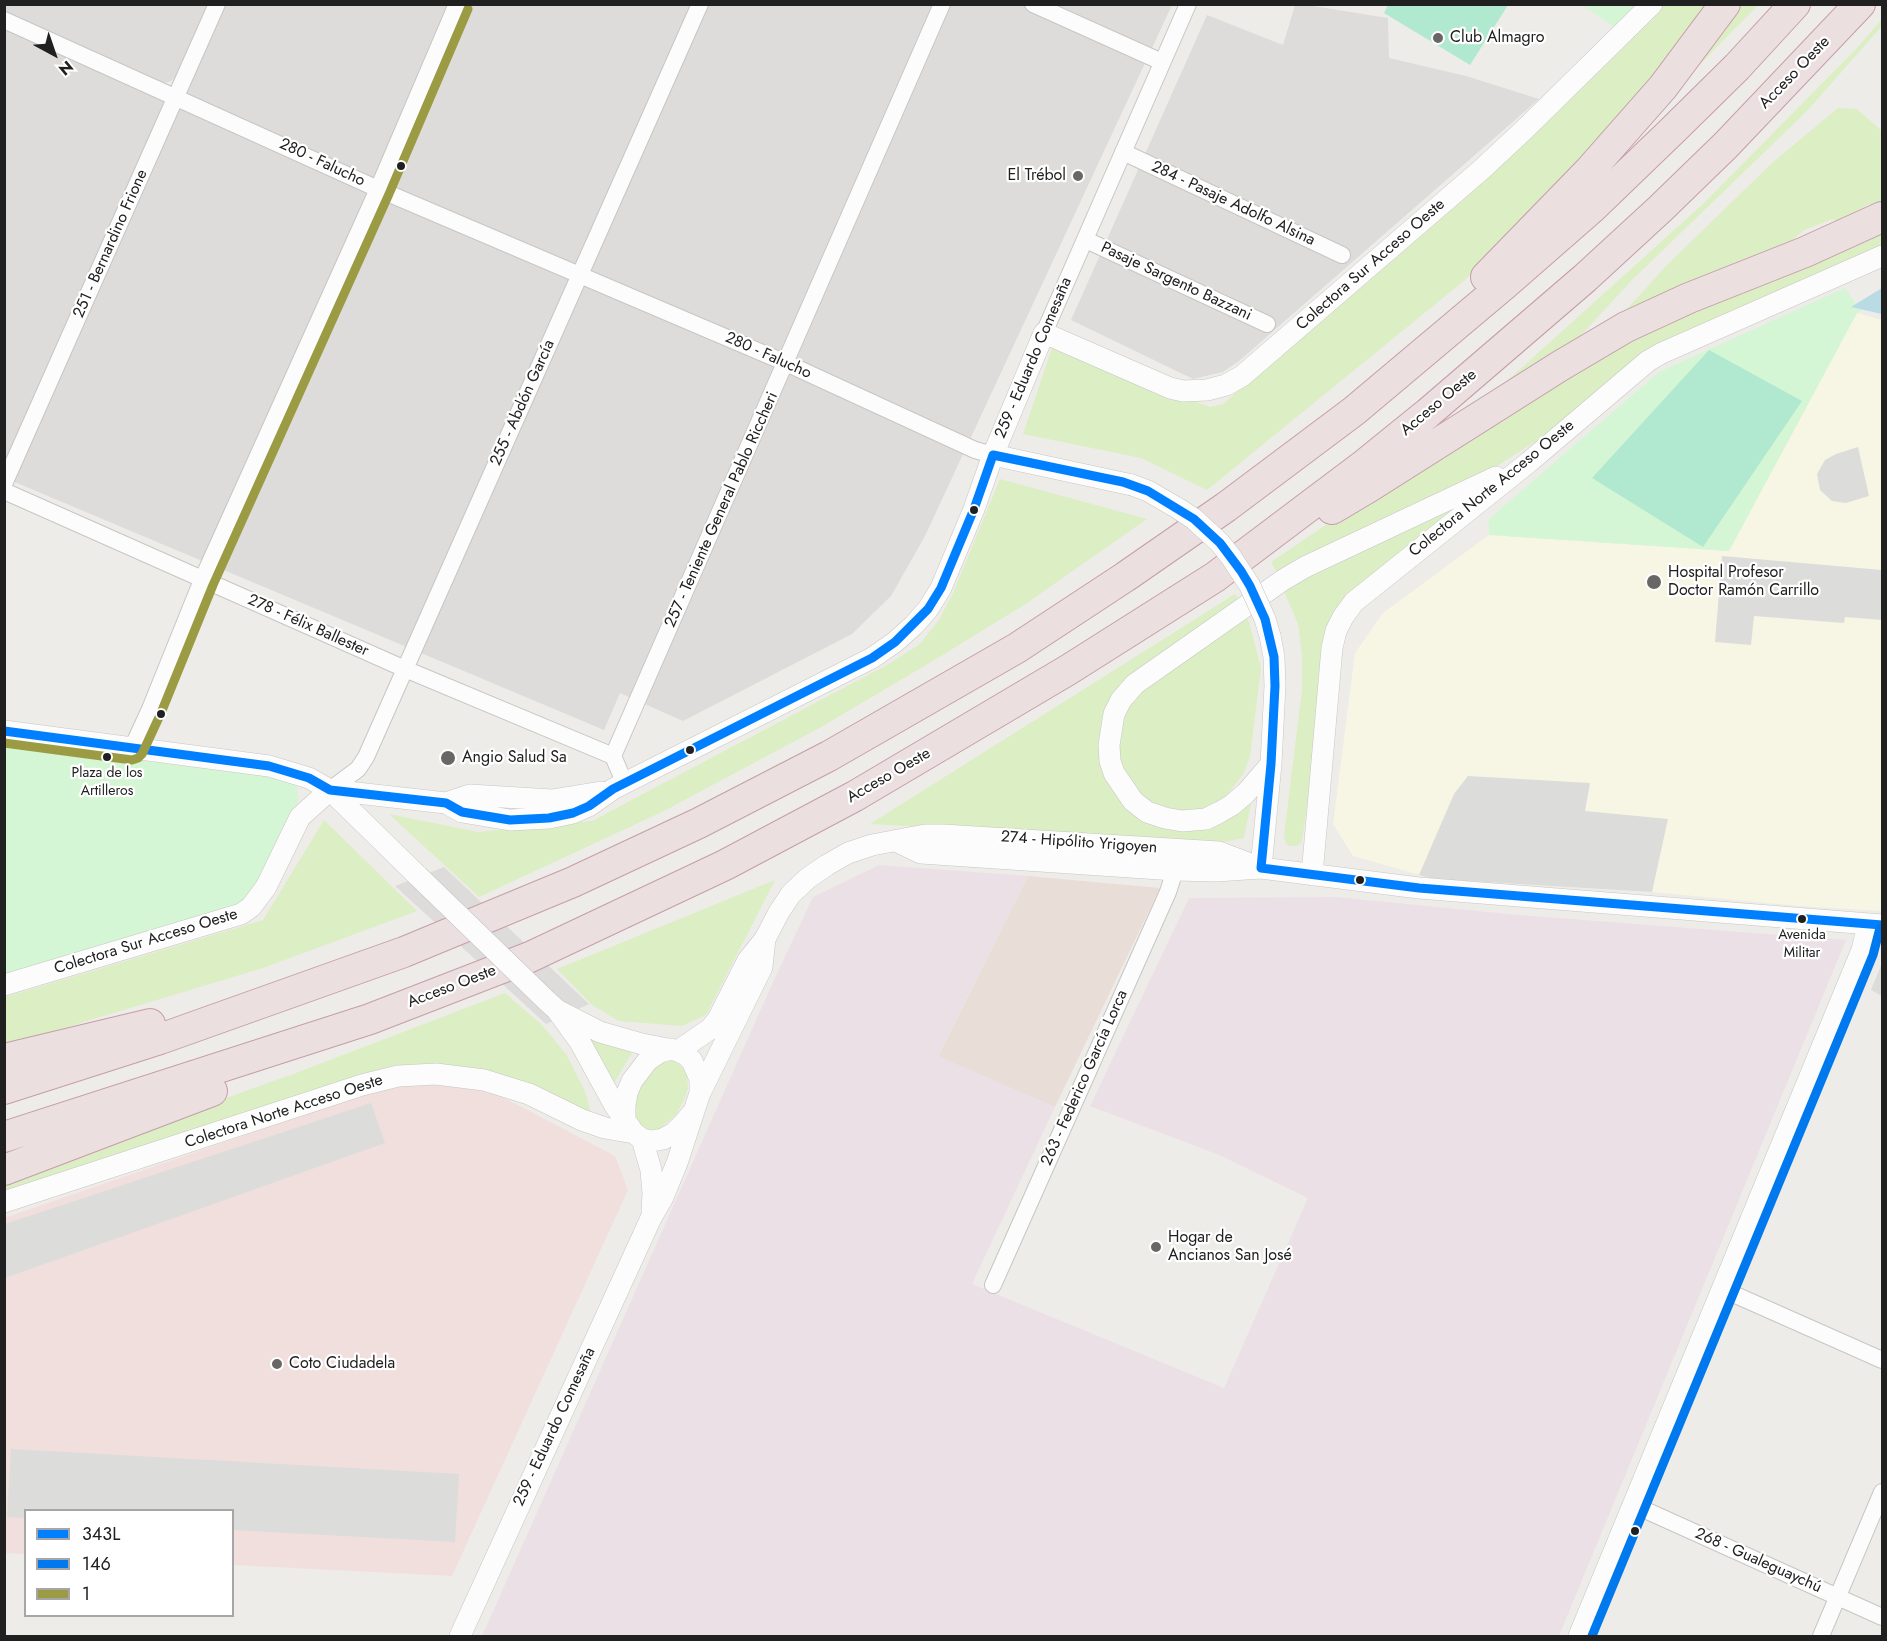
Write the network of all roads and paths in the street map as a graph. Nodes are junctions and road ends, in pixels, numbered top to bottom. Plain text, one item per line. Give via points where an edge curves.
1 (217, 4) edge
2 (457, 4) edge
3 (700, 4) edge
4 (942, 4) edge
5 (1033, 4) edge
6 (1188, 4) edge
7 (1652, 4) edge
8 (1725, 4) edge
9 (1795, 4) edge
10 (1860, 4) edge
11 (4, 20) edge
12 (1162, 62) junction
13 (176, 97) junction
14 (1123, 152) junction
15 (378, 189) junction
16 (1882, 217) edge
17 (1086, 240) junction
18 (1342, 255) dead end
19 (1882, 256) edge
20 (579, 275) junction
21 (1267, 324) dead end
22 (1044, 333) junction
23 (786, 363) junction
24 (1354, 411) junction
25 (993, 455) junction
26 (1529, 462) junction
27 (4, 484) edge
28 (4, 491) edge
29 (1215, 577) junction
30 (202, 580) junction
31 (405, 669) junction
32 (4, 731) edge
33 (132, 748) junction
34 (613, 756) junction
35 (1271, 764) junction
36 (619, 787) junction
37 (330, 790) junction
38 (896, 841) junction
39 (827, 865) joint
40 (1261, 868) junction
41 (1175, 870) junction
42 (1312, 875) junction
43 (1875, 925) edge
44 (765, 939) junction
45 (4, 985) edge
46 (285, 995) junction
47 (552, 1005) junction
48 (370, 1019) junction
49 (674, 1050) junction
50 (4, 1059) edge
51 (4, 1089) edge
52 (697, 1102) junction
53 (634, 1130) junction
54 (4, 1137) edge
55 (4, 1170) edge
56 (4, 1202) edge
57 (651, 1218) junction
58 (993, 1285) dead end
59 (1722, 1289) junction
60 (1882, 1360) edge
61 (1882, 1492) edge
62 (1634, 1505) junction
63 (1838, 1597) junction
64 (1882, 1617) edge
65 (460, 1636) edge
66 (1579, 1636) edge
67 (1821, 1636) edge

1 - 13 street, 251 - Bernardino Frione
2 - 15 street
3 - 20 street, 255 - Abdón García
4 - 23 street, 257 - Teniente General Pablo Riccheri
5 - 12 street
6 - 12 street, 259 - Eduardo Comesaña
7 - 22 street, Colectora Sur Acceso Oeste via 1481,170 1242,376 1226,385 1207,390 1170,388
8 - 24 highway via 1663,87 1589,171
9 - 24 highway via 1713,91 1592,208
10 - 29 highway, Acceso Oeste via 1726,145 1585,278 1365,464
11 - 13 street, 280 - Falucho
12 - 14 street, 259 - Eduardo Comesaña
13 - 15 street, 280 - Falucho
13 - 27 street, 251 - Bernardino Frione
14 - 17 street, 259 - Eduardo Comesaña
14 - 18 street, 284 - Pasaje Adolfo Alsina
15 - 20 street, 280 - Falucho
15 - 30 street
16 - 29 highway via 1626,327 1369,487
17 - 21 street, Pasaje Sargento Bazzani
17 - 22 street, 259 - Eduardo Comesaña
19 - 26 street, Colectora Norte Acceso Oeste via 1648,361
20 - 23 street, 280 - Falucho
20 - 31 street, 255 - Abdón García
22 - 25 street, 259 - Eduardo Comesaña
23 - 25 street, 280 - Falucho
23 - 34 street, 257 - Teniente General Pablo Riccheri
24 - 46 highway via 1226,507 1017,648 829,756 573,882 404,952
25 - 35 street, 280 - Falucho, bridge via 1148,491 1194,519 1220,543 1250,586 1270,636 1275,686
25 - 36 street, 259 - Eduardo Comesaña via 941,588 928,609 895,642 872,658
26 - 35 street via 1283,580 1135,684 1114,714 1109,745 1114,773 1133,801 1165,818 1206,819 1220,812 1239,799
26 - 42 street, Colectora Norte Acceso Oeste via 1365,591 1343,617 1330,663
28 - 30 street, 278 - Félix Ballester
29 - 48 highway, Acceso Oeste via 964,733 724,865 530,957
30 - 31 street, 278 - Félix Ballester
30 - 33 street
31 - 34 street, 278 - Félix Ballester
31 - 37 street, 255 - Abdón García via 358,770
32 - 33 street
33 - 37 street via 269,766 309,778
34 - 36 street
35 - 40 street, 280 - Falucho
36 - 37 street via 552,800 470,795 446,803
37 - 45 street, Colectora Sur Acceso Oeste via 300,817 266,887 241,914
37 - 47 street, bridge
38 - 39 street, 274 - Hipólito Yrigoyen via 848,853
38 - 40 street, 274 - Hipólito Yrigoyen via 943,835 1219,852
38 - 41 street, 274 - Hipólito Yrigoyen via 921,853
39 - 44 street, 259 - Eduardo Comesaña via 791,894
40 - 41 street, 274 - Hipólito Yrigoyen
40 - 42 street, 274 - Hipólito Yrigoyen
41 - 58 street, 263 - Federico García Lorca
42 - 43 street, 274 - Hipólito Yrigoyen via 1419,888
43 - 59 street
44 - 49 street, 259 - Eduardo Comesaña via 748,960 710,1029
44 - 52 street, 259 - Eduardo Comesaña via 762,967
46 - 50 highway
46 - 51 highway
47 - 49 street via 600,1032
47 - 53 street
48 - 54 highway, Acceso Oeste
48 - 55 highway via 234,1083
49 - 52 street via 692,1061 700,1079
49 - 53 street via 660,1052 648,1060 632,1081 625,1106
52 - 53 street via 683,1124 663,1139 652,1141
52 - 57 street, 259 - Eduardo Comesaña via 677,1163
53 - 56 street, Colectora Norte Acceso Oeste via 606,1128 529,1094 484,1080 436,1074 398,1076
53 - 57 street, 259 - Eduardo Comesaña via 651,1170
57 - 65 street, 259 - Eduardo Comesaña
59 - 60 street
59 - 62 street
61 - 63 street
62 - 63 street, 268 - Gualeguaychú
62 - 66 street
63 - 64 street, 268 - Gualeguaychú
63 - 67 street

